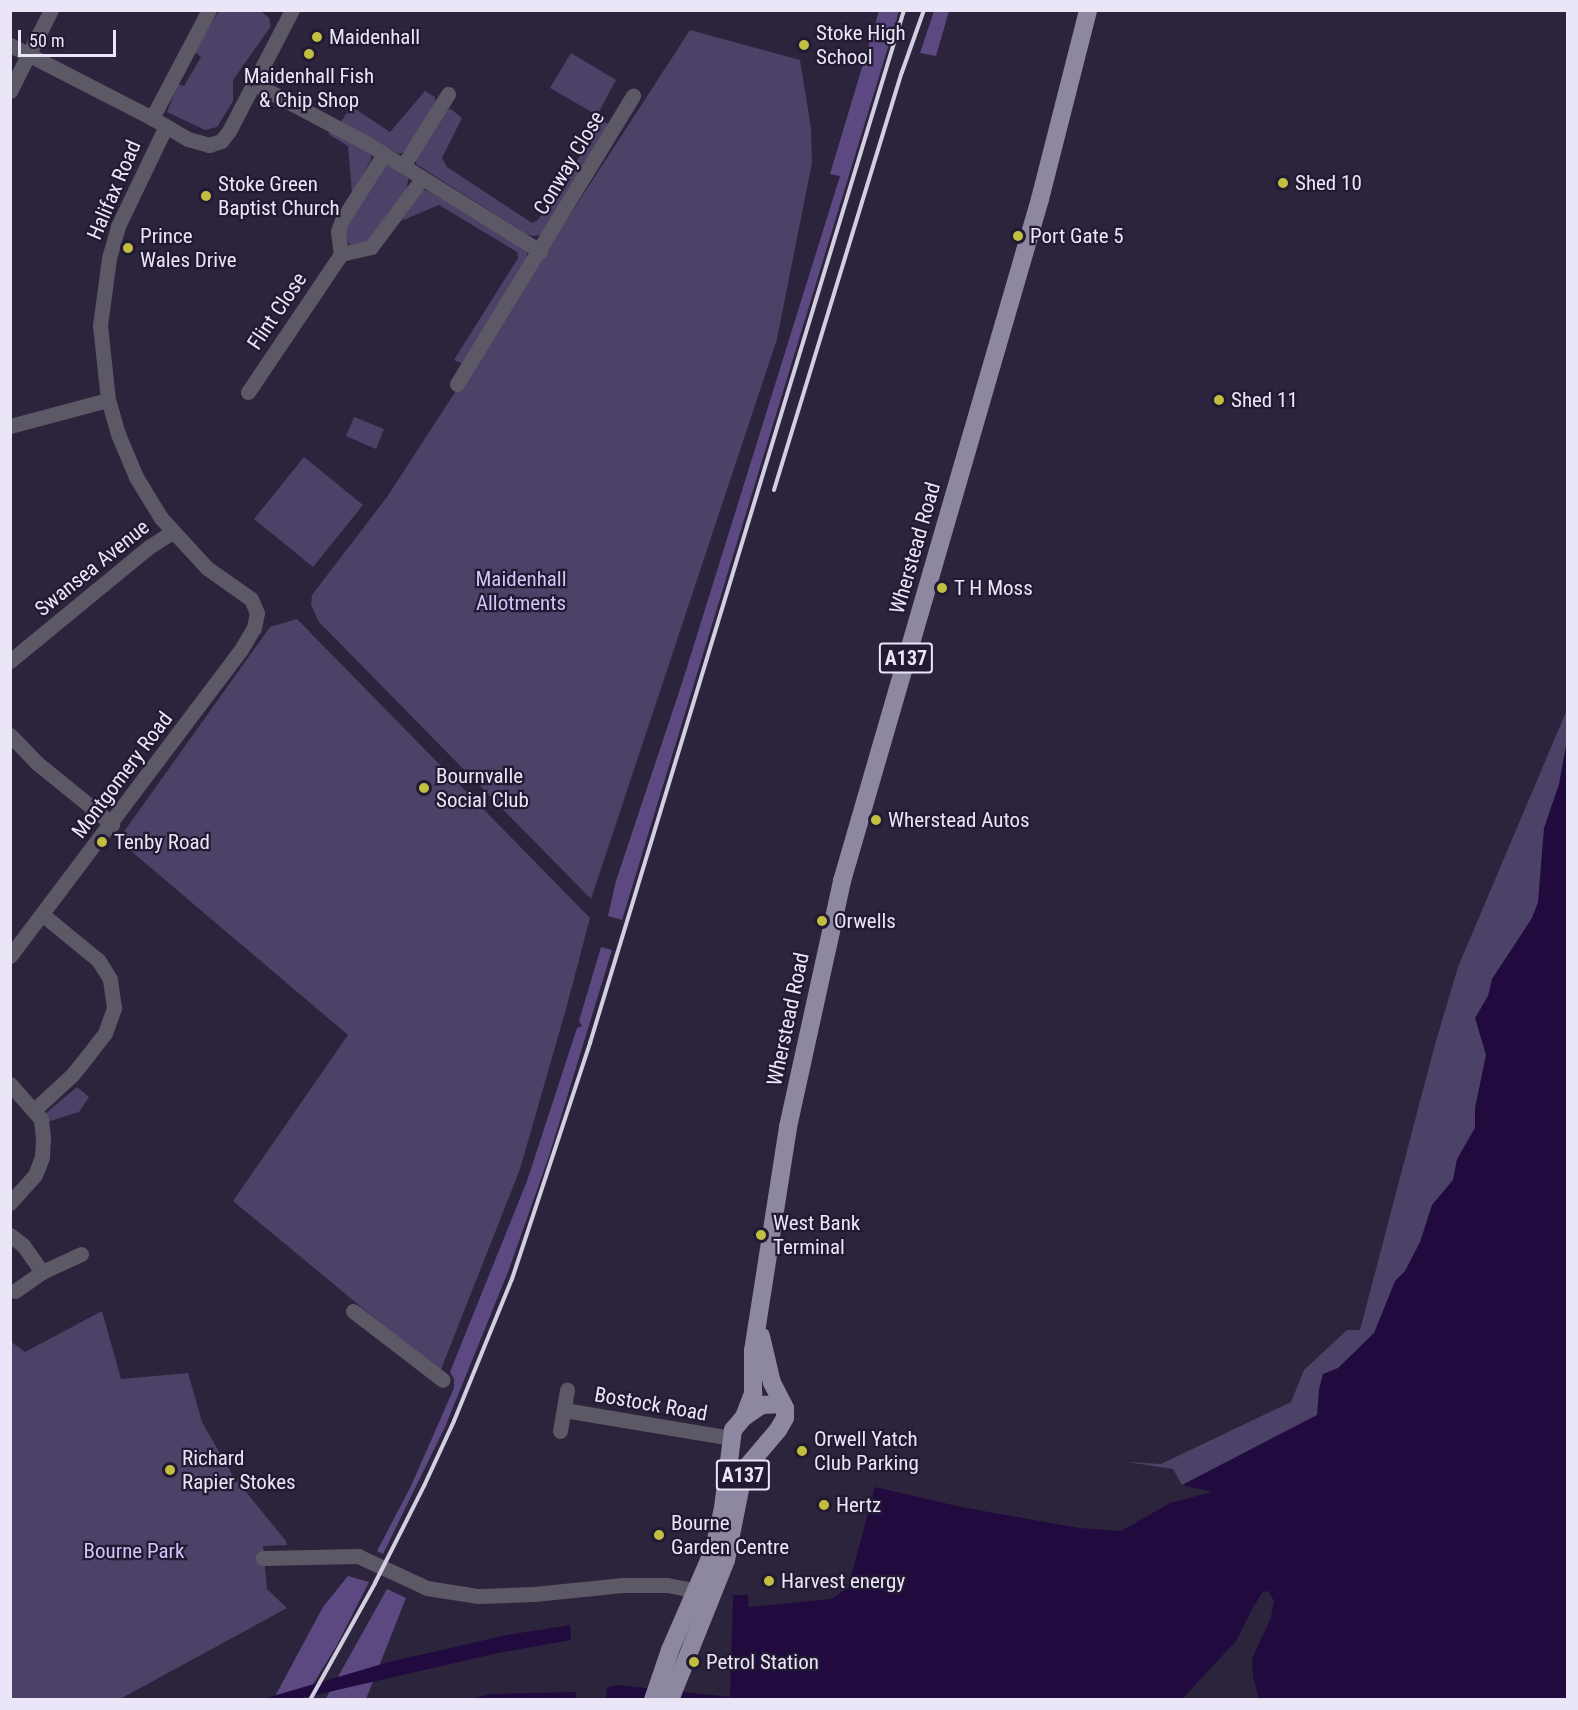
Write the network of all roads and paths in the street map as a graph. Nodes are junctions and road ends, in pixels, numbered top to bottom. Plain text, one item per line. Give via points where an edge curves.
1 (51, 10) edge
2 (209, 10) edge
3 (1088, 10) edge
4 (288, 12) edge
5 (10, 45) edge
6 (28, 53) junction
7 (253, 83) junction
8 (10, 91) edge
9 (448, 94) dead end
10 (633, 96) dead end
11 (152, 118) junction
12 (166, 126) junction
13 (384, 154) junction
14 (404, 166) junction
15 (422, 179) junction
16 (540, 250) junction
17 (341, 254) junction
18 (457, 384) dead end
19 (248, 392) dead end
20 (108, 400) junction
21 (10, 426) edge
22 (172, 532) junction
23 (257, 613) joint
24 (10, 661) edge
25 (10, 735) edge
26 (112, 824) junction
27 (43, 915) junction
28 (10, 956) edge
29 (10, 1084) edge
30 (34, 1110) junction
31 (10, 1203) edge
32 (10, 1235) edge
33 (81, 1254) dead end
34 (42, 1272) junction
35 (15, 1291) dead end
36 (353, 1311) dead end
37 (759, 1314) junction
38 (443, 1380) dead end
39 (567, 1390) dead end
40 (783, 1404) junction
41 (564, 1410) junction
42 (744, 1417) junction
43 (560, 1431) dead end
44 (731, 1438) junction
45 (263, 1558) dead end
46 (697, 1591) junction
47 (662, 1695) edge

1 - 6 street
2 - 11 street
3 - 37 main road, Wherstead Road / A137 via 1037,210 842,881 788,1127
4 - 7 street
5 - 6 street
6 - 8 street
6 - 11 street
7 - 12 street via 221,141 198,144
7 - 13 street
9 - 14 street
10 - 16 street, Conway Close
11 - 12 street
12 - 20 street, Halifax Road via 118,226 109,258 100,325
13 - 14 street
13 - 17 street via 342,220
14 - 15 street
15 - 16 street
15 - 17 street via 371,247
16 - 18 street, Conway Close
17 - 19 street, Flint Close
20 - 21 street
20 - 22 street, Halifax Road via 136,477
22 - 23 street, Halifax Road via 207,568 251,599
22 - 24 street, Swansea Avenue
23 - 26 street, Montgomery Road via 254,628 240,651
25 - 26 street via 37,763
26 - 27 street, Montgomery Road
27 - 28 street, Montgomery Road
27 - 30 street via 98,960 110,980 114,1008 105,1033 94,1048
29 - 30 street
30 - 31 street via 40,1119 42,1157 35,1175
32 - 34 street via 23,1245
33 - 34 street
34 - 35 street
36 - 38 street
37 - 40 main road, Wherstead Road / A137 via 768,1371
37 - 42 main road, Wherstead Road / A137 via 753,1351 753,1393
39 - 41 street, Bostock Road
40 - 42 main road via 762,1405
40 - 47 main road, Wherstead Road / A137 via 786,1410 782,1424 744,1470 726,1560 711,1604
41 - 43 street, Bostock Road
41 - 44 street, Bostock Road
42 - 44 main road, Wherstead Road / A137
44 - 46 main road, Wherstead Road / A137 via 721,1520
45 - 46 street via 358,1556 427,1588 478,1596 623,1585 667,1585
46 - 47 main road, Wherstead Road / A137

